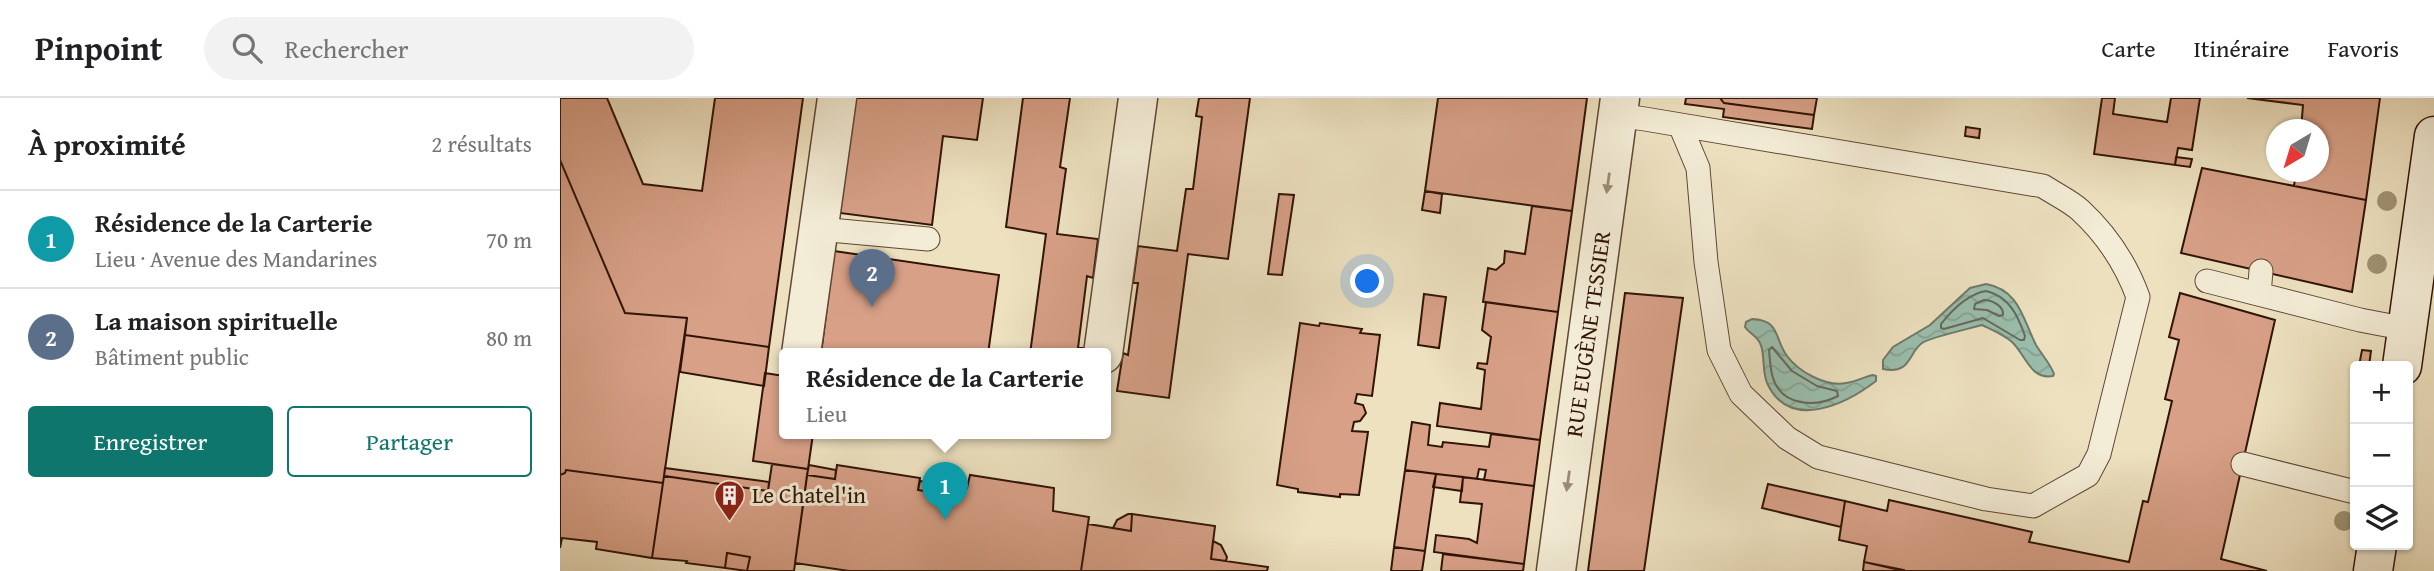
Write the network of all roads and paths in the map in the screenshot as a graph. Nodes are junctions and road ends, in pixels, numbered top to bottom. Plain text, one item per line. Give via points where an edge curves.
1 (837, 98) edge
2 (1138, 98) edge
3 (1619, 107) edge
4 (1679, 125) junction
5 (2434, 136) edge
6 (819, 229) junction
7 (928, 239) dead end
8 (2207, 281) dead end
9 (2407, 329) junction
10 (802, 348) edge
11 (1104, 348) edge
12 (2403, 361) edge
13 (2243, 464) dead end
14 (2350, 491) edge
15 (2376, 550) edge
16 (1556, 571) edge
17 (2374, 571) edge

1 - 6 street
2 - 11 street
3 - 4 lane
3 -> 16 street, RUE EUGÈNE TESSIER
4 - 4 lane via 2043,186 2079,209 2129,273 2138,297 2099,454 2088,475 2034,506 1986,499 1818,457 1787,438 1741,394 1719,350 1698,168
5 - 9 street
6 - 7 lane
6 - 10 street
8 - 9 lane via 2260,283 2360,320
9 - 12 street
13 - 14 lane
15 - 17 street

